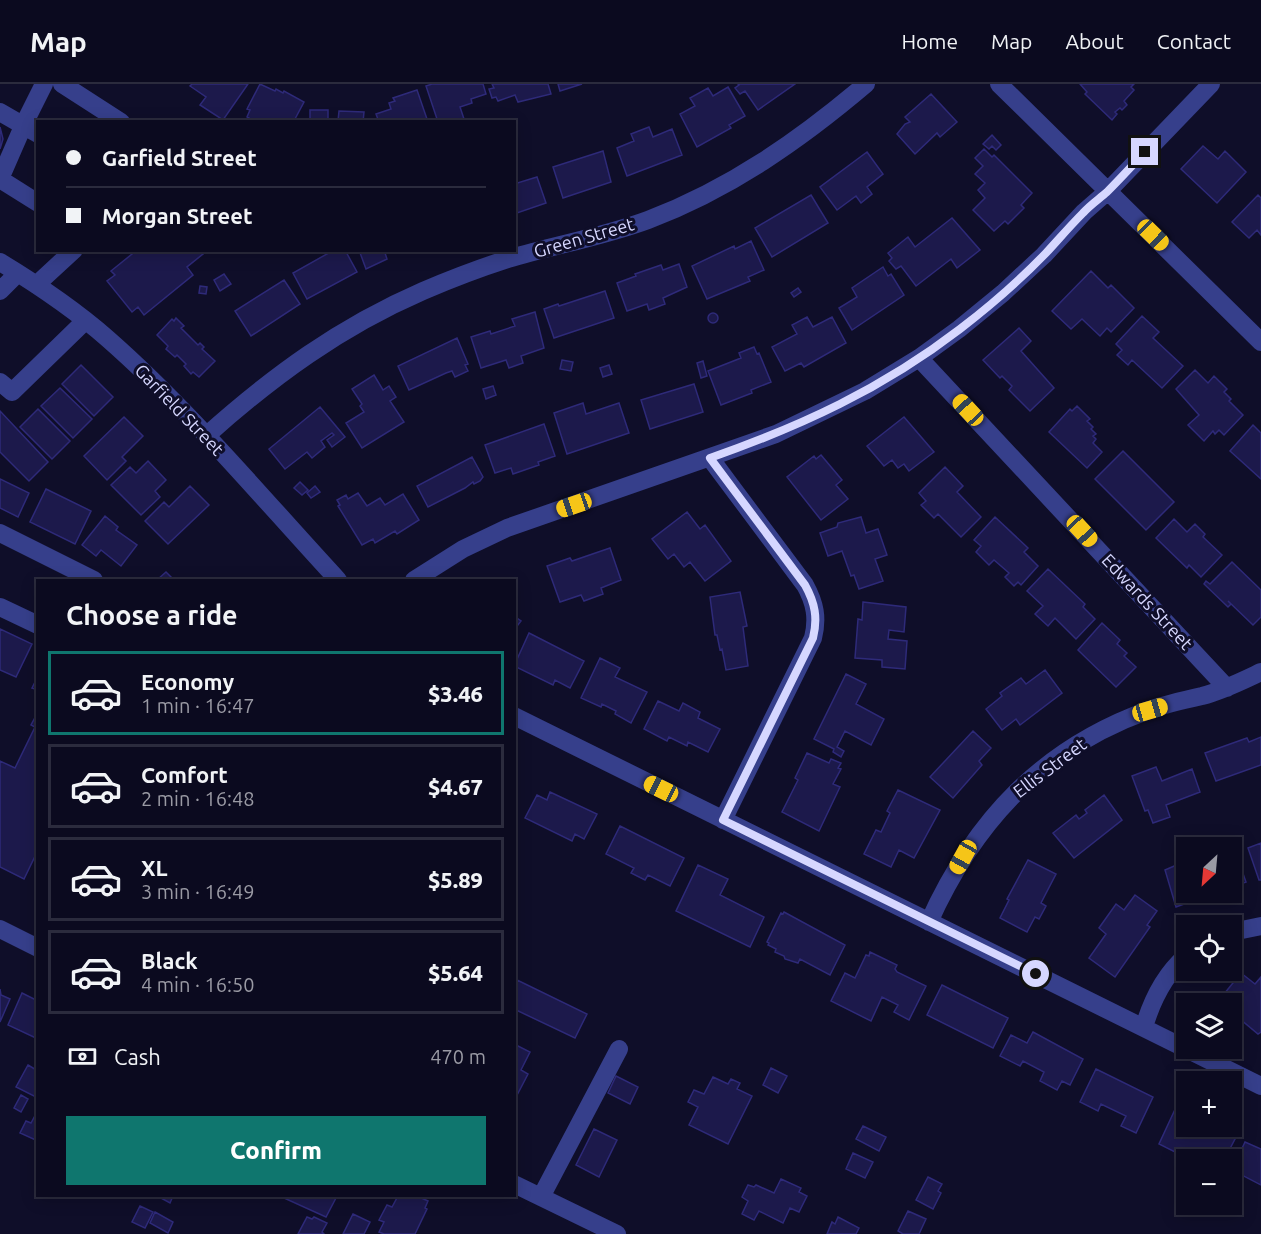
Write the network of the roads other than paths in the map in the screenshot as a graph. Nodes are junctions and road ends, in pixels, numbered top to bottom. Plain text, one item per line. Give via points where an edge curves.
1 (44, 84) edge
2 (62, 84) edge
3 (866, 84) edge
4 (999, 84) edge
5 (1211, 84) edge
6 (0, 112) edge
7 (118, 120) edge
8 (31, 129) edge
9 (1107, 191) junction
10 (36, 203) edge
11 (72, 252) edge
12 (0, 262) edge
13 (18, 273) junction
14 (36, 285) junction
15 (0, 291) edge
16 (85, 321) junction
17 (1261, 342) edge
18 (919, 358) junction
19 (0, 382) edge
20 (206, 436) junction
21 (710, 458) junction
22 (0, 533) edge
23 (92, 579) edge
24 (337, 579) edge
25 (416, 579) edge
26 (0, 608) edge
27 (36, 624) edge
28 (1261, 672) edge
29 (1227, 687) junction
30 (516, 717) edge
31 (723, 820) junction
32 (929, 921) junction
33 (1261, 926) edge
34 (0, 929) edge
35 (1242, 930) edge
36 (36, 947) edge
37 (1176, 966) edge
38 (1144, 1027) junction
39 (619, 1049) dead end
40 (1261, 1086) edge
41 (516, 1185) edge
42 (541, 1197) junction
43 (617, 1234) edge

1 - 8 street
2 - 7 street
3 - 20 street, Green Street via 823,121 774,155 692,201 648,220 472,271 376,313 286,369
4 - 9 street
5 - 9 street
6 - 8 street
8 - 10 street via 0,179
9 - 17 street
9 - 18 street via 1003,293
11 - 14 street
12 - 13 street, Garfield Street
13 - 14 street, Garfield Street
13 - 15 street
14 - 16 street, Garfield Street
16 - 19 street via 12,392
16 - 20 street, Garfield Street via 149,377
18 - 21 street via 815,417
18 - 29 street, Edwards Street
20 - 24 street, Garfield Street
21 - 25 street via 507,528 463,549
21 - 31 street via 805,585 816,613 813,638
22 - 23 street
26 - 27 street
28 - 29 street, Ellis Street
29 - 32 street, Ellis Street via 1115,724 1039,772 981,831
30 - 31 street
31 - 32 street
32 - 38 street
33 - 35 street
34 - 36 street
37 - 38 street via 1150,1006
38 - 40 street
39 - 42 street
41 - 42 street
42 - 43 street

